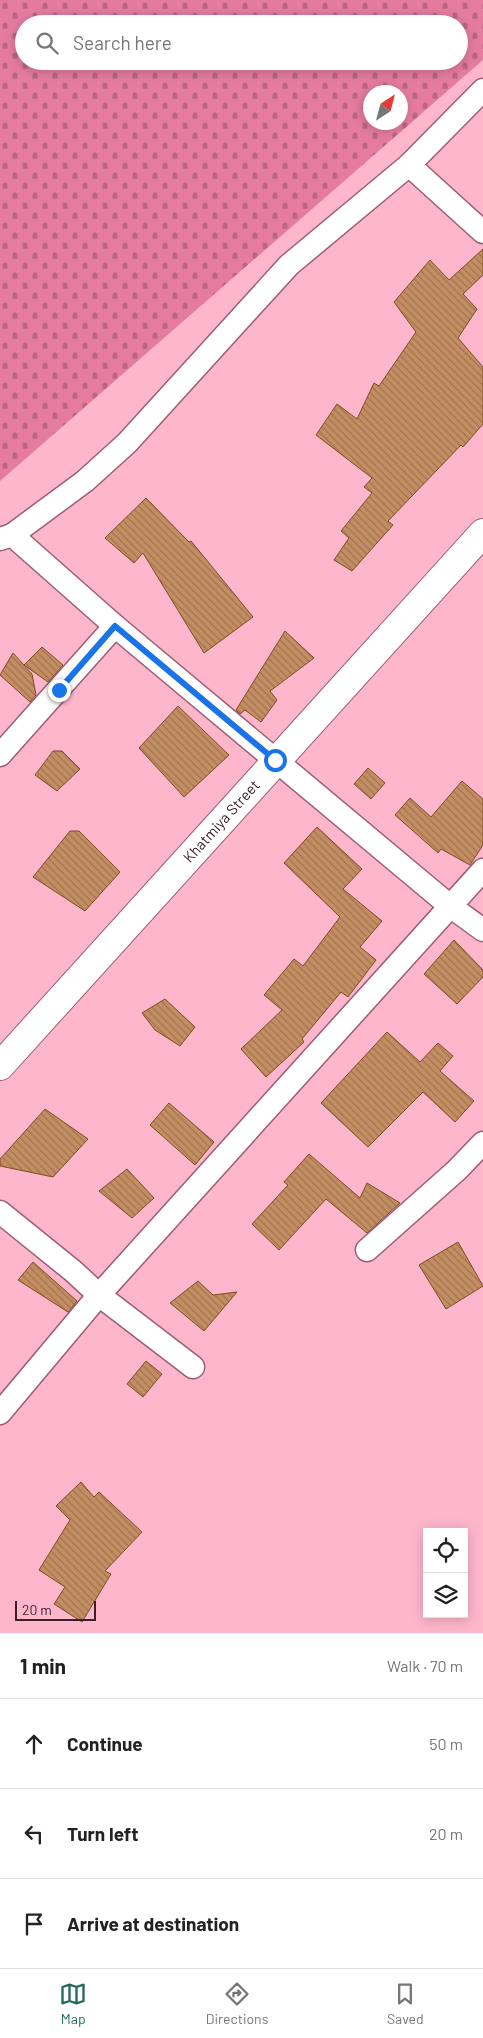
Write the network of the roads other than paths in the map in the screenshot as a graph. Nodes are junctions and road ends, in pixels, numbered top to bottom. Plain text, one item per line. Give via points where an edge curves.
1 (483, 90) edge
2 (409, 165) junction
3 (483, 232) edge
4 (483, 533) edge
5 (6, 537) edge
6 (115, 626) junction
7 (0, 755) edge
8 (275, 760) junction
9 (483, 870) edge
10 (450, 906) junction
11 (483, 930) edge
12 (0, 1066) edge
13 (483, 1143) edge
14 (0, 1212) edge
15 (367, 1250) dead end
16 (99, 1295) junction
17 (193, 1367) dead end
18 (0, 1413) edge

1 - 2 street
2 - 3 street
2 - 5 street via 289,265 127,443 85,481
4 - 8 street, Khatmiya Street
5 - 6 street
6 - 7 street
6 - 8 street
8 - 10 street
8 - 12 street, Khatmiya Street
9 - 10 street
10 - 11 street
10 - 16 street
13 - 15 street
14 - 16 street
16 - 17 street
16 - 18 street

